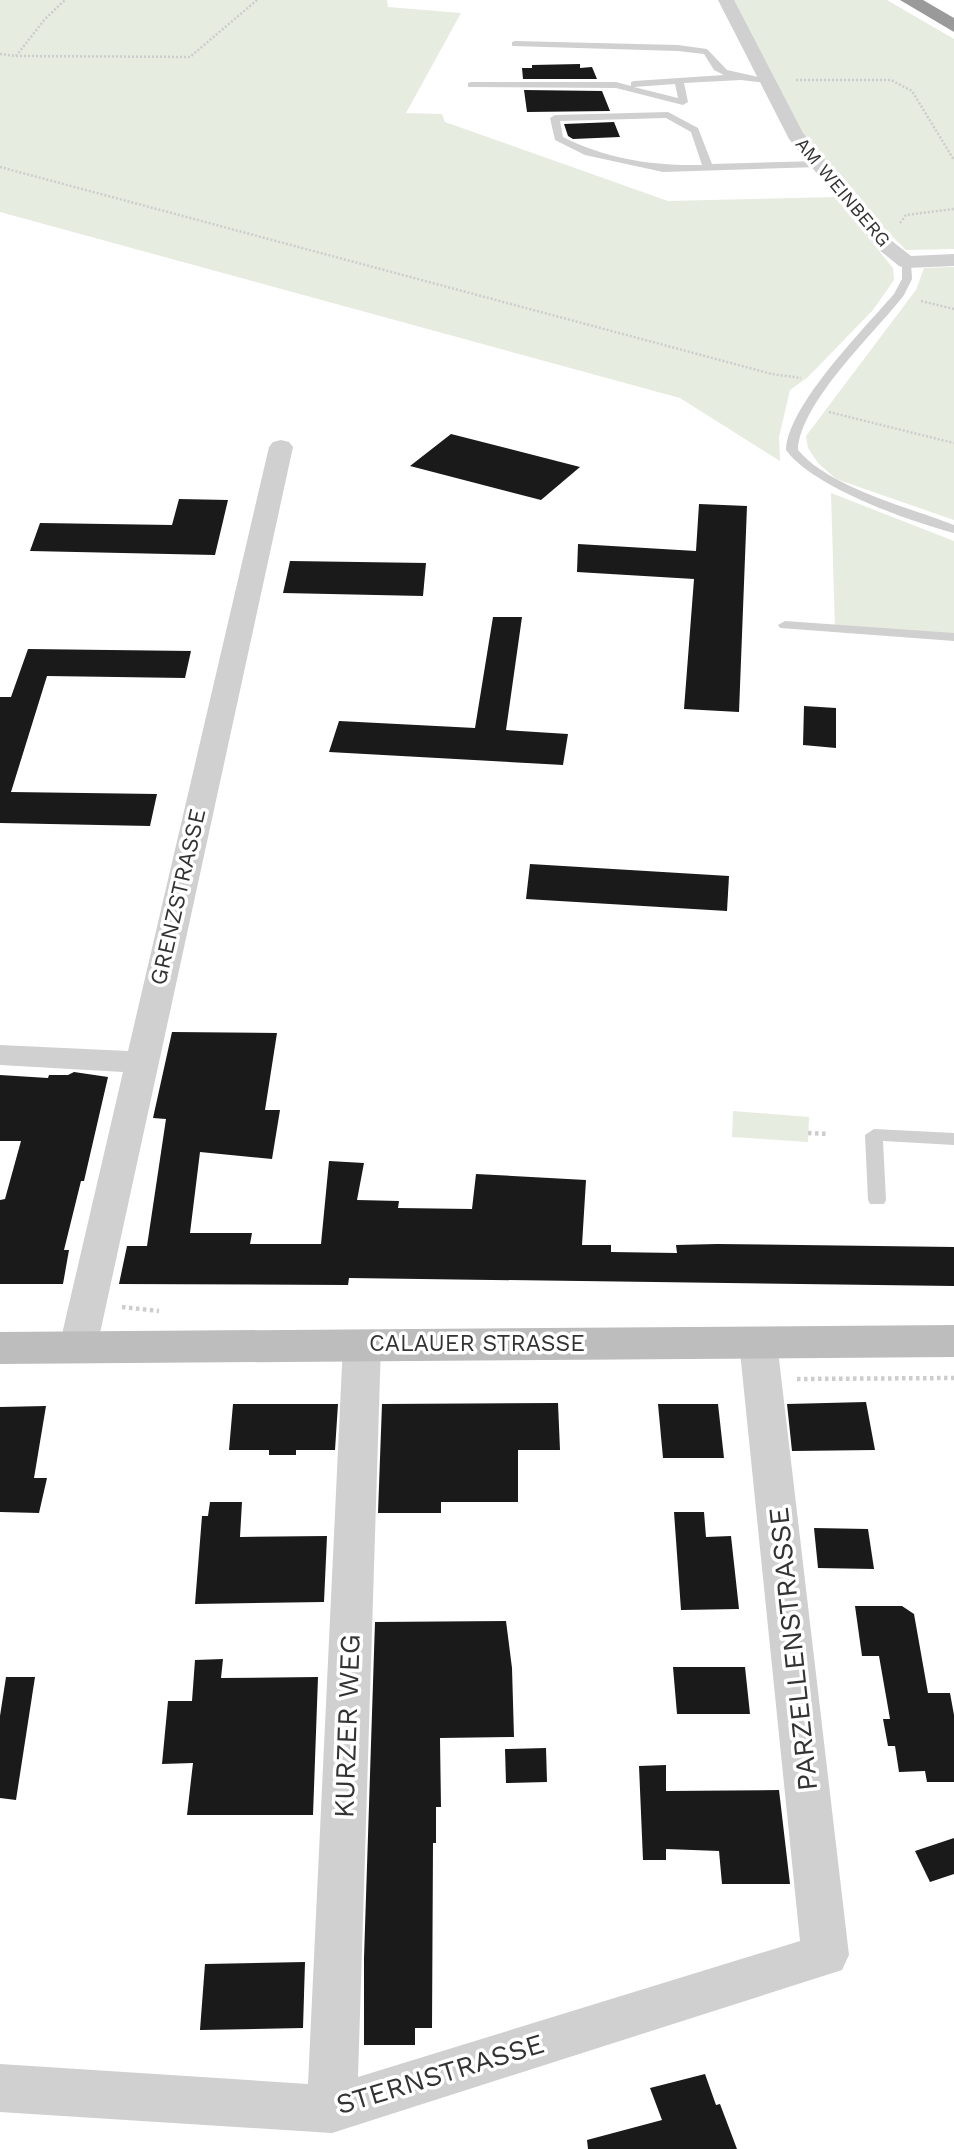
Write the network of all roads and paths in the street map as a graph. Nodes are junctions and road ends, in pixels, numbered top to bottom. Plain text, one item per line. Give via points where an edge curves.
1 (65, 0) edge
2 (257, 0) edge
3 (726, 0) edge
4 (909, 0) edge
5 (954, 26) edge
6 (515, 44) dead end
7 (0, 54) edge
8 (16, 56) junction
9 (741, 77) junction
10 (767, 80) junction
11 (679, 81) junction
12 (471, 85) dead end
13 (615, 85) junction
14 (954, 160) edge
15 (819, 164) junction
16 (0, 167) edge
17 (708, 168) junction
18 (954, 209) edge
19 (899, 224) dead end
20 (954, 260) edge
21 (906, 261) junction
22 (899, 295) junction
23 (954, 309) edge
24 (827, 381) junction
25 (808, 406) junction
26 (954, 443) edge
27 (281, 447) dead end
28 (954, 529) edge
29 (785, 625) dead end
30 (954, 637) edge
31 (0, 1055) edge
32 (141, 1062) junction
33 (808, 1133) dead end
34 (829, 1135) dead end
35 (954, 1141) edge
36 (877, 1200) dead end
37 (954, 1341) edge
38 (758, 1342) junction
39 (362, 1344) junction
40 (78, 1347) junction
41 (0, 1348) edge
42 (825, 1955) joint
43 (0, 2088) edge
44 (332, 2109) junction

1 - 8 path
2 - 8 path via 190,57
3 - 10 street, AM WEINBERG
4 - 5 highway
6 - 9 lane via 707,52 713,66
7 - 8 path
9 - 10 lane
9 - 11 lane
10 - 14 path via 891,80 912,91
10 - 15 street, AM WEINBERG via 795,135
11 - 13 lane
11 - 13 lane via 683,102
12 - 13 lane
15 - 17 lane
15 - 21 street, AM WEINBERG via 885,245
16 - 24 path via 606,332 772,374
17 - 17 lane via 663,169 588,153 558,138 555,118 668,115 695,130
18 - 19 path via 906,215
20 - 21 street, AM WEINBERG
21 - 22 lane via 907,279
22 - 23 path
22 - 24 lane
24 - 25 lane
25 - 26 path
25 - 28 lane via 791,437 792,450 806,465 829,480
27 - 32 street, GRENZSTRASSE
29 - 30 lane
31 - 32 street
32 - 40 street, GRENZSTRASSE
33 - 34 path
35 - 36 lane via 874,1135
37 - 38 street, CALAUER STRASSE
38 - 39 street, CALAUER STRASSE
38 - 42 street, PARZELLENSTRASSE
39 - 40 street, CALAUER STRASSE
39 - 44 street, KURZER WEG
40 - 41 street, CALAUER STRASSE
42 - 44 street, STERNSTRASSE
43 - 44 street, STERNSTRASSE

